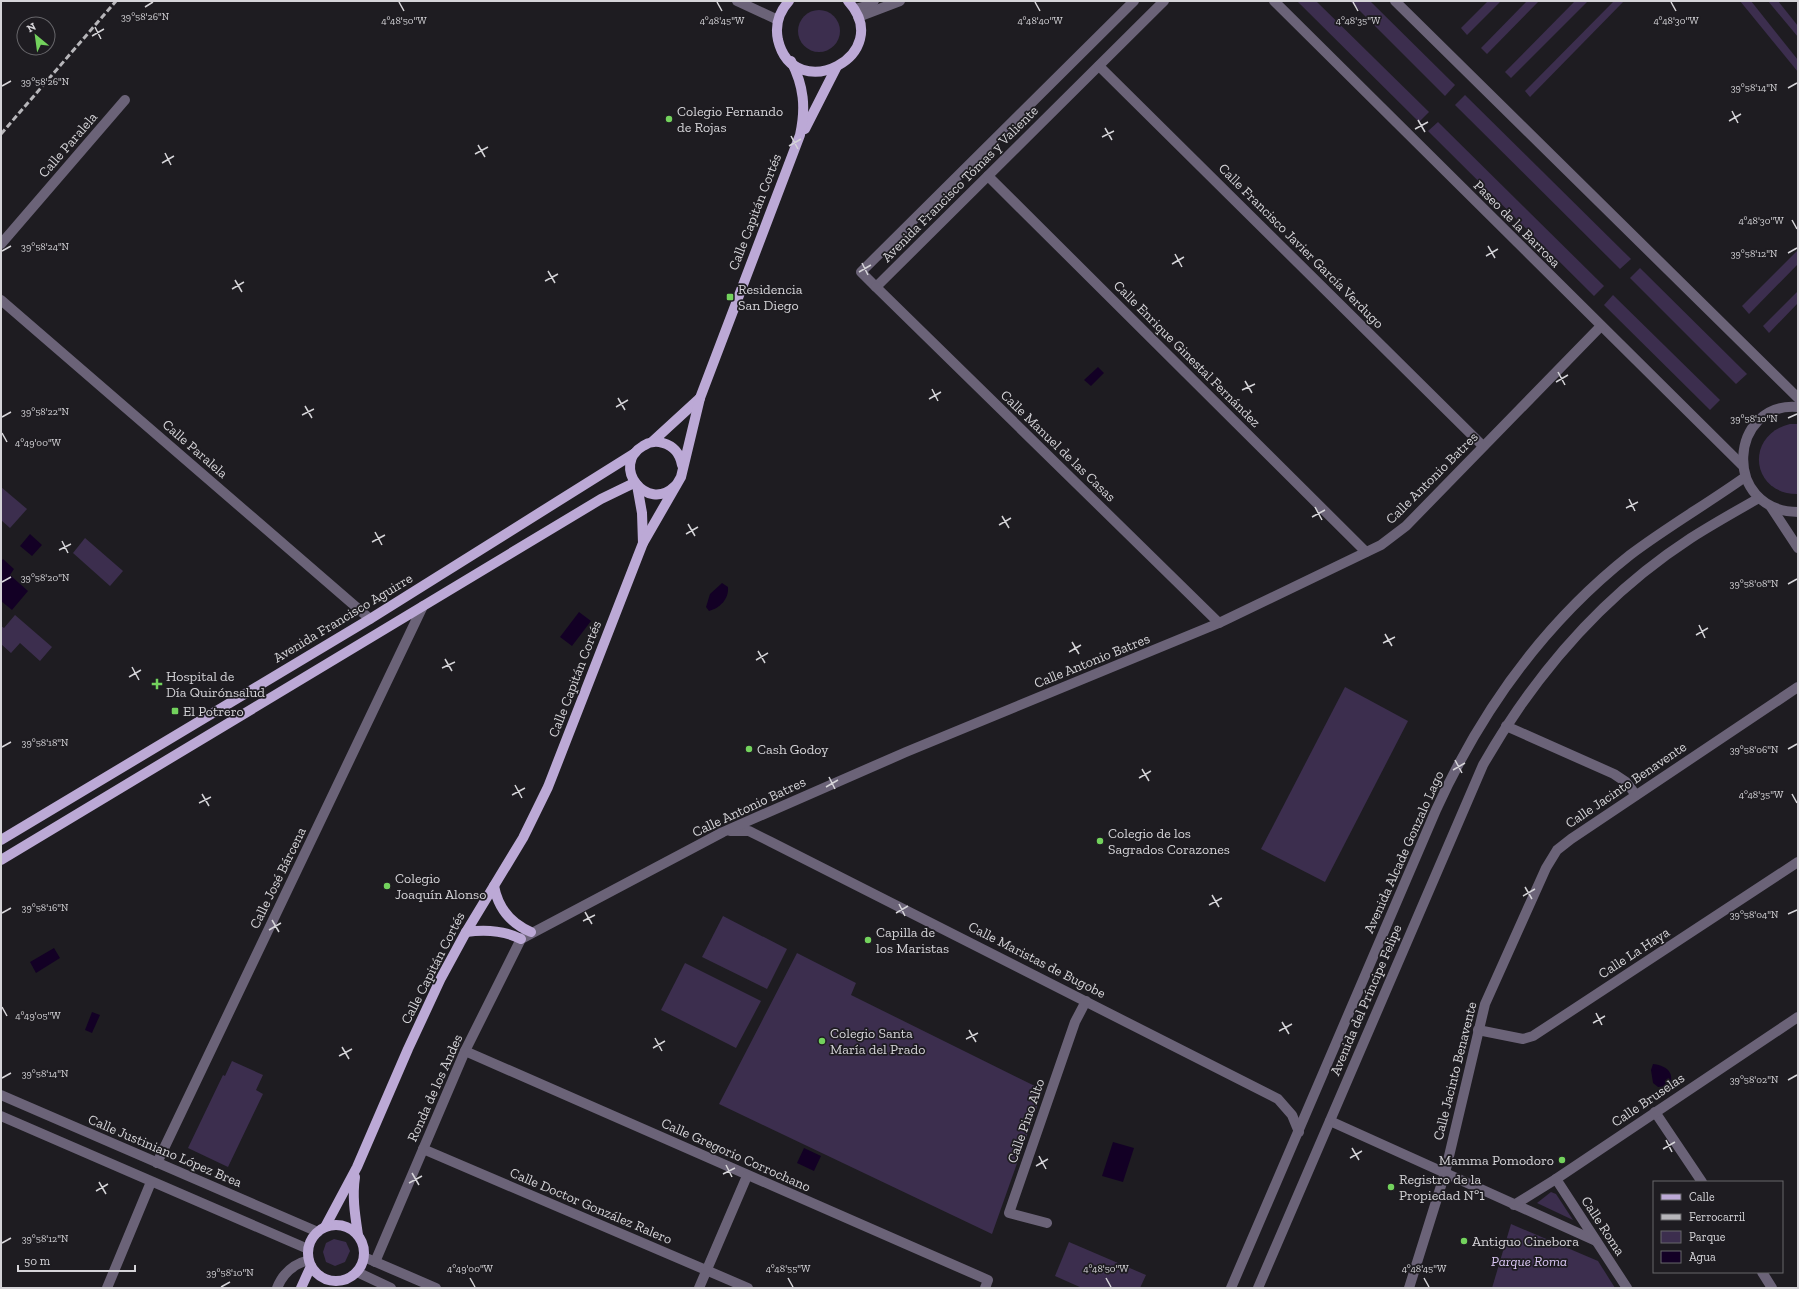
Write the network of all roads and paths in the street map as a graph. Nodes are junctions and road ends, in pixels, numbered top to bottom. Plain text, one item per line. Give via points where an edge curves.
1 (737, 1) edge
2 (789, 1) edge
3 (874, 1) edge
4 (900, 1) edge
5 (1134, 1) edge
6 (1164, 1) edge
7 (1274, 1) edge
8 (1395, 1) edge
9 (852, 6) edge
10 (778, 20) junction
11 (791, 61) junction
12 (1099, 66) junction
13 (836, 68) junction
14 (125, 100) dead end
15 (795, 149) junction
16 (988, 176) junction
17 (1, 244) edge
18 (876, 287) junction
19 (1, 300) edge
20 (1601, 326) junction
21 (700, 398) junction
22 (1798, 398) edge
23 (1798, 407) edge
24 (652, 442) junction
25 (1483, 446) junction
26 (635, 453) junction
27 (682, 465) junction
28 (1742, 465) junction
29 (1745, 477) junction
30 (636, 484) junction
31 (677, 484) junction
32 (1759, 498) junction
33 (1771, 507) junction
34 (1798, 512) edge
35 (643, 543) junction
36 (1798, 548) edge
37 (1366, 552) junction
38 (423, 606) junction
39 (370, 619) junction
40 (1220, 623) junction
41 (1798, 687) edge
42 (1506, 726) junction
43 (1636, 795) junction
44 (723, 832) junction
45 (1, 840) edge
46 (1, 860) edge
47 (1798, 862) edge
48 (494, 886) junction
49 (466, 932) junction
50 (531, 932) junction
51 (521, 939) junction
52 (1086, 1001) junction
53 (1798, 1017) edge
54 (1478, 1030) junction
55 (465, 1051) junction
56 (1, 1095) edge
57 (1655, 1112) junction
58 (1, 1116) edge
59 (1330, 1121) junction
60 (1299, 1132) junction
61 (423, 1149) junction
62 (157, 1163) junction
63 (357, 1167) junction
64 (1445, 1173) junction
65 (748, 1176) junction
66 (1556, 1179) junction
67 (1701, 1181) edge
68 (152, 1182) junction
69 (1514, 1205) junction
70 (1047, 1223) dead end
71 (321, 1229) junction
72 (358, 1236) junction
73 (1596, 1241) junction
74 (308, 1249) junction
75 (364, 1257) junction
76 (375, 1262) junction
77 (310, 1263) junction
78 (707, 1270) junction
79 (357, 1272) junction
80 (1763, 1273) edge
81 (333, 1281) junction
82 (107, 1288) edge
83 (277, 1288) edge
84 (301, 1288) edge
85 (324, 1288) edge
86 (391, 1288) edge
87 (436, 1288) edge
88 (699, 1288) edge
89 (748, 1288) edge
90 (985, 1288) edge
91 (1231, 1288) edge
92 (1258, 1288) edge
93 (1409, 1288) edge
94 (1627, 1288) edge
95 (1772, 1288) edge

1 - 10 street
2 - 10 main road
3 - 9 street via 866,6
4 - 9 street
5 - 18 street, Avenida Francisco Tómas y Valiente via 861,272
6 - 12 street, Avenida Francisco Tómas y Valiente
7 - 20 street, Paseo de la Barrosa
8 - 22 street
9 - 13 main road, Calle Capitán Cortés via 860,32 857,47 848,59
10 - 11 main road, Calle Capitán Cortés via 779,43
11 - 13 main road, Calle Capitán Cortés via 800,68 811,71
11 - 15 main road, Calle Capitán Cortés via 800,80 804,105 800,135
12 - 16 street, Avenida Francisco Tómas y Valiente
12 - 25 street, Calle Francisco Javier García Verdugo
13 - 15 main road, Calle Capitán Cortés
14 - 17 street, Calle Paralela
15 - 21 main road, Calle Capitán Cortés
16 - 18 street, Avenida Francisco Tómas y Valiente
16 - 37 street, Calle Enrique Ginestal Fernández
18 - 40 street, Calle Manuel de las Casas
19 - 39 street, Calle Paralela
20 - 25 street, Calle Antonio Batres
20 - 28 street, Paseo de la Barrosa
21 - 24 main road, Calle Capitán Cortés
21 - 27 main road, Calle Capitán Cortés
23 - 28 street via 1775,410 1760,419 1750,432 1743,448
24 - 26 main road, Calle Capitán Cortés via 642,446
24 - 27 main road via 661,442 672,447
25 - 37 street, Calle Antonio Batres via 1395,536
26 - 30 main road, Calle Capitán Cortés via 630,468
26 - 39 main road, Avenida Francisco Aguirre
27 - 31 main road, Calle Capitán Cortés via 681,477
28 - 29 street
29 - 32 street
29 - 60 street, Avenida Alcade Gonzalo Lago via 1656,536 1604,577 1539,643 1487,713 1436,810
30 - 31 main road via 644,491 656,494 667,492
30 - 35 main road, Calle Capitán Cortés via 642,513
30 - 38 main road via 601,499
31 - 35 main road, Calle Capitán Cortés
32 - 33 street
32 - 42 street via 1691,538 1630,583 1597,613 1556,657
33 - 34 street via 1786,512
33 - 36 street
35 - 48 main road, Calle Capitán Cortés via 548,787 523,838
37 - 40 street, Calle Antonio Batres
38 - 46 main road
38 - 62 street, Calle José Bárcena
39 - 45 main road, Avenida Francisco Aguirre
40 - 44 street, Calle Antonio Batres via 906,752
41 - 43 street, Calle Jacinto Benavente
42 - 43 street via 1614,774 1626,782
42 - 59 street, Avenida del Príncipe Felipe via 1483,765
43 - 54 street, Calle Jacinto Benavente via 1571,838 1558,850 1546,868 1485,1004
44 - 50 street, Calle Antonio Batres
44 - 52 street, Calle Maristas de Bugobe via 749,831
47 - 54 street, Calle La Haya via 1534,1036 1523,1039
48 - 49 main road, Calle Capitán Cortés
48 - 50 main road via 504,913 521,928
49 - 51 main road via 500,931
49 - 63 main road, Calle Capitán Cortés via 408,1049
50 - 51 street, Ronda de los Andes
51 - 55 street, Ronda de los Andes
52 - 60 street, Calle Maristas de Bugobe via 1278,1099 1292,1115
52 - 70 street, Calle Pino Alto via 1075,1022 1008,1213
53 - 57 street, Calle Bruselas
54 - 64 street, Calle Jacinto Benavente
55 - 61 street, Ronda de los Andes
55 - 65 street, Calle Gregorio Corrochano
56 - 62 street, Calle Justiniano López Brea
57 - 66 street, Calle Bruselas
57 - 67 street
58 - 68 street
59 - 64 street
59 - 92 street, Avenida del Príncipe Felipe
60 - 91 street
61 - 76 street, Ronda de los Andes
61 - 78 street, Calle Doctor González Ralero
62 - 71 street, Calle Justiniano López Brea
63 - 71 main road, Calle Capitán Cortés
63 - 72 main road, Calle Capitán Cortés via 353,1190
64 - 69 street
64 - 93 street, Calle Jacinto Benavente
65 - 78 street
65 - 90 street, Calle Gregorio Corrochano via 988,1280
66 - 69 street, Calle Bruselas
66 - 73 street, Calle Roma
68 - 74 street
68 - 82 street
69 - 73 street
71 - 72 main road via 336,1225 344,1226
71 - 74 main road, Calle Capitán Cortés via 312,1238
72 - 75 main road, Calle Capitán Cortés via 364,1246
73 - 94 street, Calle Roma
74 - 77 main road
75 - 76 street
75 - 79 main road
76 - 87 street
77 - 81 main road via 320,1276
77 - 83 street via 302,1262 290,1269 281,1278
77 - 84 main road
78 - 88 street
78 - 89 street, Calle Doctor González Ralero
79 - 81 main road via 348,1279
79 - 86 street
80 - 95 street
81 - 85 main road

